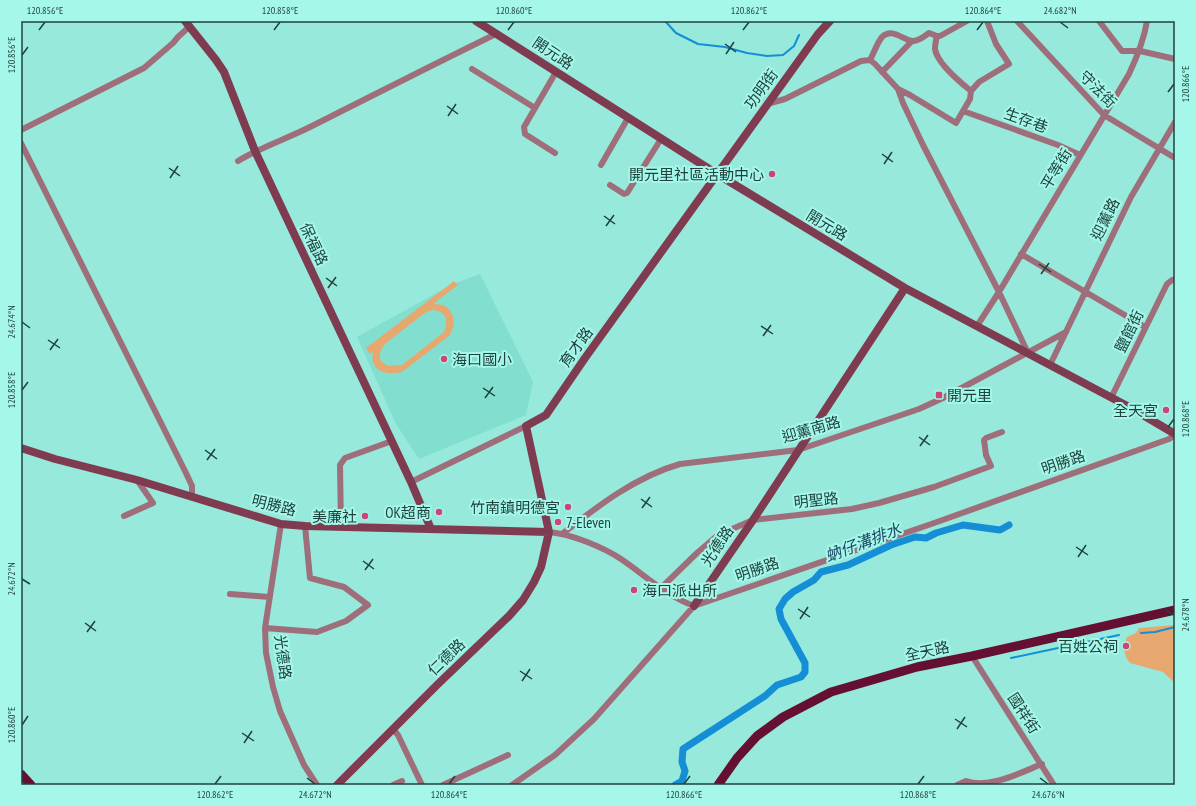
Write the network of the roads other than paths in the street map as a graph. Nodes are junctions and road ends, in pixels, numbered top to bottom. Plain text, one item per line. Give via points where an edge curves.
1 (476, 21) edge
2 (830, 21) edge
3 (967, 21) edge
4 (987, 21) edge
5 (1017, 21) edge
6 (1099, 21) edge
7 (1147, 21) edge
8 (187, 23) edge
9 (496, 34) junction
10 (937, 36) junction
11 (912, 41) junction
12 (1140, 51) junction
13 (1175, 59) edge
14 (870, 60) junction
15 (472, 69) dead end
16 (556, 72) junction
17 (882, 72) junction
18 (898, 89) junction
19 (972, 91) junction
20 (767, 104) junction
21 (535, 108) junction
22 (963, 111) junction
23 (1104, 115) junction
24 (628, 118) junction
25 (1175, 122) edge
26 (21, 130) edge
27 (661, 139) junction
28 (21, 143) edge
29 (1159, 148) junction
30 (255, 151) junction
31 (555, 153) dead end
32 (1080, 155) junction
33 (1175, 158) edge
34 (238, 162) dead end
35 (601, 165) dead end
36 (717, 174) junction
37 (610, 185) dead end
38 (1021, 254) junction
39 (1175, 279) edge
40 (905, 288) junction
41 (1085, 291) junction
42 (999, 292) junction
43 (977, 326) junction
44 (1145, 327) junction
45 (1066, 332) junction
46 (1028, 353) junction
47 (1050, 365) junction
48 (1111, 398) junction
49 (526, 426) junction
50 (1002, 432) dead end
51 (1175, 434) edge
52 (392, 441) junction
53 (21, 448) edge
54 (798, 450) junction
55 (138, 480) junction
56 (411, 482) junction
57 (192, 496) junction
58 (124, 516) dead end
59 (753, 520) junction
60 (281, 524) junction
61 (305, 526) junction
62 (341, 527) junction
63 (430, 529) junction
64 (549, 532) junction
65 (562, 534) junction
66 (661, 588) junction
67 (230, 594) dead end
68 (269, 597) junction
69 (694, 606) junction
70 (1175, 610) edge
71 (265, 628) junction
72 (972, 656) junction
73 (392, 729) junction
74 (508, 754) dead end
75 (1042, 764) junction
76 (21, 774) edge
77 (402, 781) dead end
78 (32, 785) edge
79 (316, 785) edge
80 (337, 785) edge
81 (394, 785) edge
82 (422, 785) edge
83 (443, 785) edge
84 (512, 785) edge
85 (718, 785) edge
86 (957, 785) edge
87 (1054, 785) edge

1 - 9 street, 開元路
2 - 20 street, 功明街
3 - 10 street
4 - 19 street via 996,44 1008,64 979,82
5 - 23 street, 守法街
6 - 12 street via 1122,51
7 - 12 street, 平等街
8 - 26 street via 173,43 144,68
8 - 30 street, 保福路 via 224,72
9 - 16 street, 開元路
9 - 30 street via 305,130
10 - 11 street via 929,33 919,40
10 - 19 street via 935,49 939,58 954,77
11 - 14 street via 894,33 886,34
11 - 17 street
12 - 13 street
12 - 23 street, 平等街
14 - 17 street
14 - 20 street via 861,61 785,99
15 - 21 street
16 - 21 street
16 - 24 street, 開元路
17 - 18 street
18 - 22 street via 956,123
18 - 42 street via 923,144
19 - 22 street
20 - 36 street, 功明街
21 - 31 street via 524,127 525,134
22 - 32 street, 生存巷
23 - 29 street, 守法街
23 - 32 street, 平等街
24 - 27 street, 開元路
24 - 35 street
25 - 29 street, 迎薰路
27 - 36 street, 開元路
27 - 37 street via 627,193 624,194
28 - 57 street via 186,473 192,486
29 - 33 street, 守法街
29 - 41 street, 迎薰路 via 1131,197
30 - 34 street
30 - 52 street, 保福路
32 - 38 street, 平等街
36 - 40 street, 開元路
36 - 49 street, 育才路 via 546,415
38 - 41 street
38 - 42 street, 平等街
39 - 44 street, 鹽館街 via 1167,284
40 - 43 street, 開元路
40 - 54 street, 光德路
41 - 44 street
41 - 45 street, 迎薰路
42 - 43 street, 平等街
42 - 46 street
43 - 46 street, 開元路
44 - 48 street, 鹽館街
45 - 46 street, 迎薰南路
45 - 47 street, 迎薰路
46 - 47 street, 開元路
46 - 54 street, 迎薰南路 via 919,409
47 - 48 street, 開元路
48 - 51 street, 開元路
49 - 56 street, 育才路
49 - 64 street
50 - 59 street, 明聖路 via 984,440 991,466 934,487 852,508
51 - 69 street, 明勝路 via 1169,439 1140,450
52 - 56 street, 保福路
52 - 62 street via 345,458 340,465
53 - 55 street, 明勝路
54 - 59 street, 光德路
54 - 65 street, 迎薰南路 via 680,464 666,468 608,499
55 - 57 street, 明勝路
55 - 58 street via 153,503
56 - 63 street, 保福路
57 - 60 street, 明勝路
59 - 66 street, 明聖路 via 718,536
59 - 69 street, 光德路
60 - 61 street, 明勝路
60 - 68 street, 光德路
61 - 62 street, 明勝路
61 - 71 street via 310,578 344,587 368,605 346,622 317,632
62 - 63 street, 明勝路
63 - 64 street, 明勝路
64 - 65 street, 明勝路
64 - 73 street, 仁德路 via 541,567 523,600
65 - 66 street, 明勝路 via 582,540 620,558
66 - 69 street, 明勝路
67 - 68 street
68 - 71 street, 光德路
69 - 84 street, 光德路 via 594,719 555,755
70 - 72 main road, 全天路
71 - 79 street, 光德路 via 266,653 280,711 304,765
72 - 75 street, 國祥街
72 - 85 main road, 全天路 via 898,672 831,692 803,706 782,717 758,736 737,758
73 - 80 street, 仁德路
73 - 82 street via 398,735
74 - 83 street
75 - 86 street via 999,781 972,784 966,782
75 - 87 street, 國祥街
76 - 78 main road
77 - 81 street

